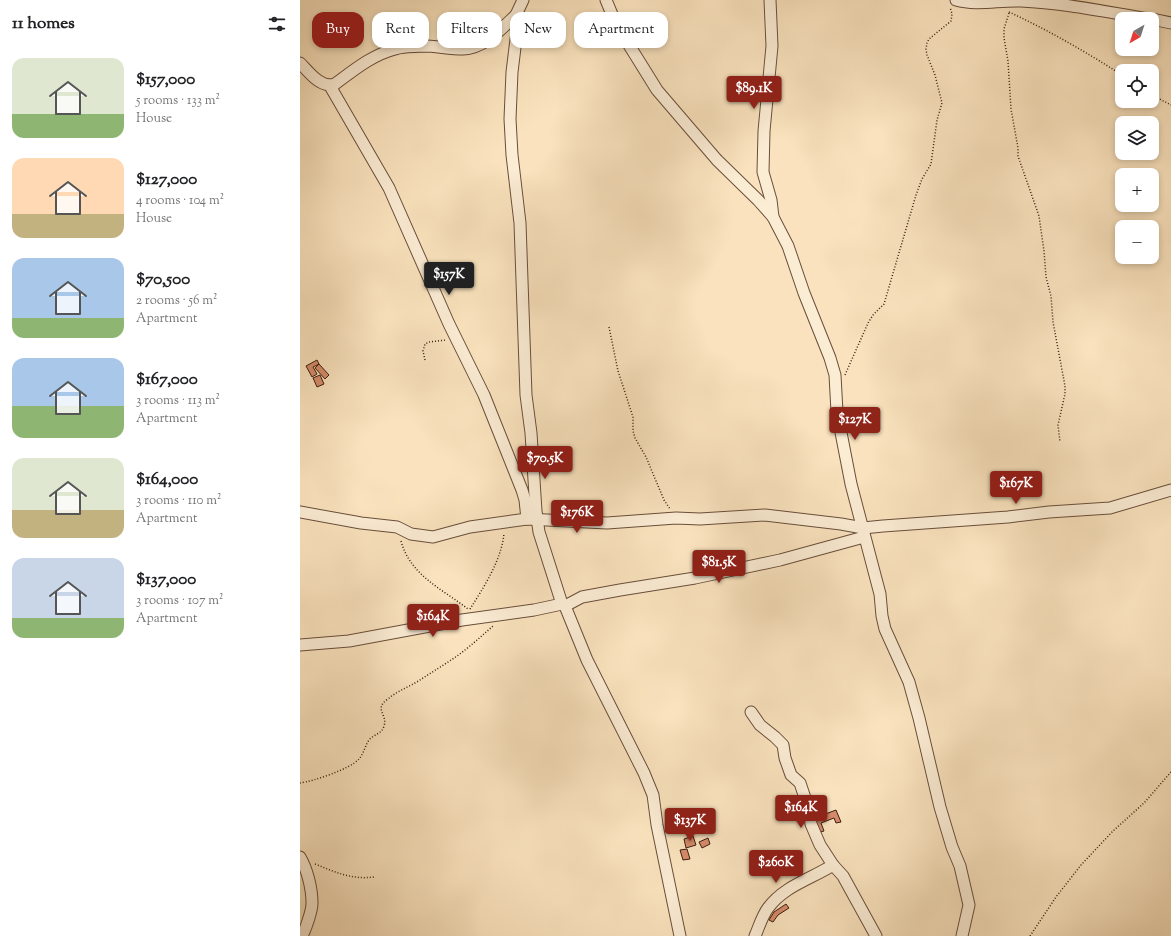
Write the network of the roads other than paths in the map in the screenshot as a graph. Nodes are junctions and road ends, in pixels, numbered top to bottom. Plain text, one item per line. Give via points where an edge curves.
1 (524, 0) edge
2 (606, 0) edge
3 (770, 0) edge
4 (952, 1) edge
5 (518, 12) edge
6 (1115, 14) edge
7 (510, 21) edge
8 (1159, 21) edge
9 (1171, 23) edge
10 (515, 48) edge
11 (300, 63) edge
12 (330, 86) junction
13 (773, 217) junction
14 (1171, 490) edge
15 (300, 512) edge
16 (532, 520) junction
17 (863, 533) junction
18 (564, 605) junction
19 (300, 645) edge
20 (751, 712) dead end
21 (301, 858) edge
22 (833, 865) junction
23 (302, 936) edge
24 (680, 936) edge
25 (755, 936) edge
26 (876, 936) edge
27 (962, 936) edge

1 - 5 street
2 - 13 street via 616,24 657,90 717,160
3 - 13 street via 772,46 763,172
4 - 6 street via 974,4 1002,1 1041,3
7 - 12 street via 487,41 465,49 431,46 396,48 367,61
8 - 9 street
10 - 16 street via 510,119 520,223 526,395 531,433
11 - 12 street via 321,83
12 - 16 street via 389,188 456,339 484,395
13 - 17 street via 788,246 835,375 837,412
14 - 17 street via 1110,508 883,526
15 - 16 street via 392,526 411,534 433,537 458,529
16 - 17 street via 607,523 765,515 841,524
16 - 18 street via 539,532
17 - 18 street via 780,560 695,578 582,597
17 - 27 street via 880,594 885,629 909,682 940,807 962,873 969,905
18 - 19 street via 507,614 473,614 349,641
18 - 24 street via 587,660 653,795
20 - 22 street via 760,725 783,745 792,775 800,783 811,824
21 - 23 street via 312,903
22 - 25 street via 822,873 794,885 774,900
22 - 26 street via 843,876

